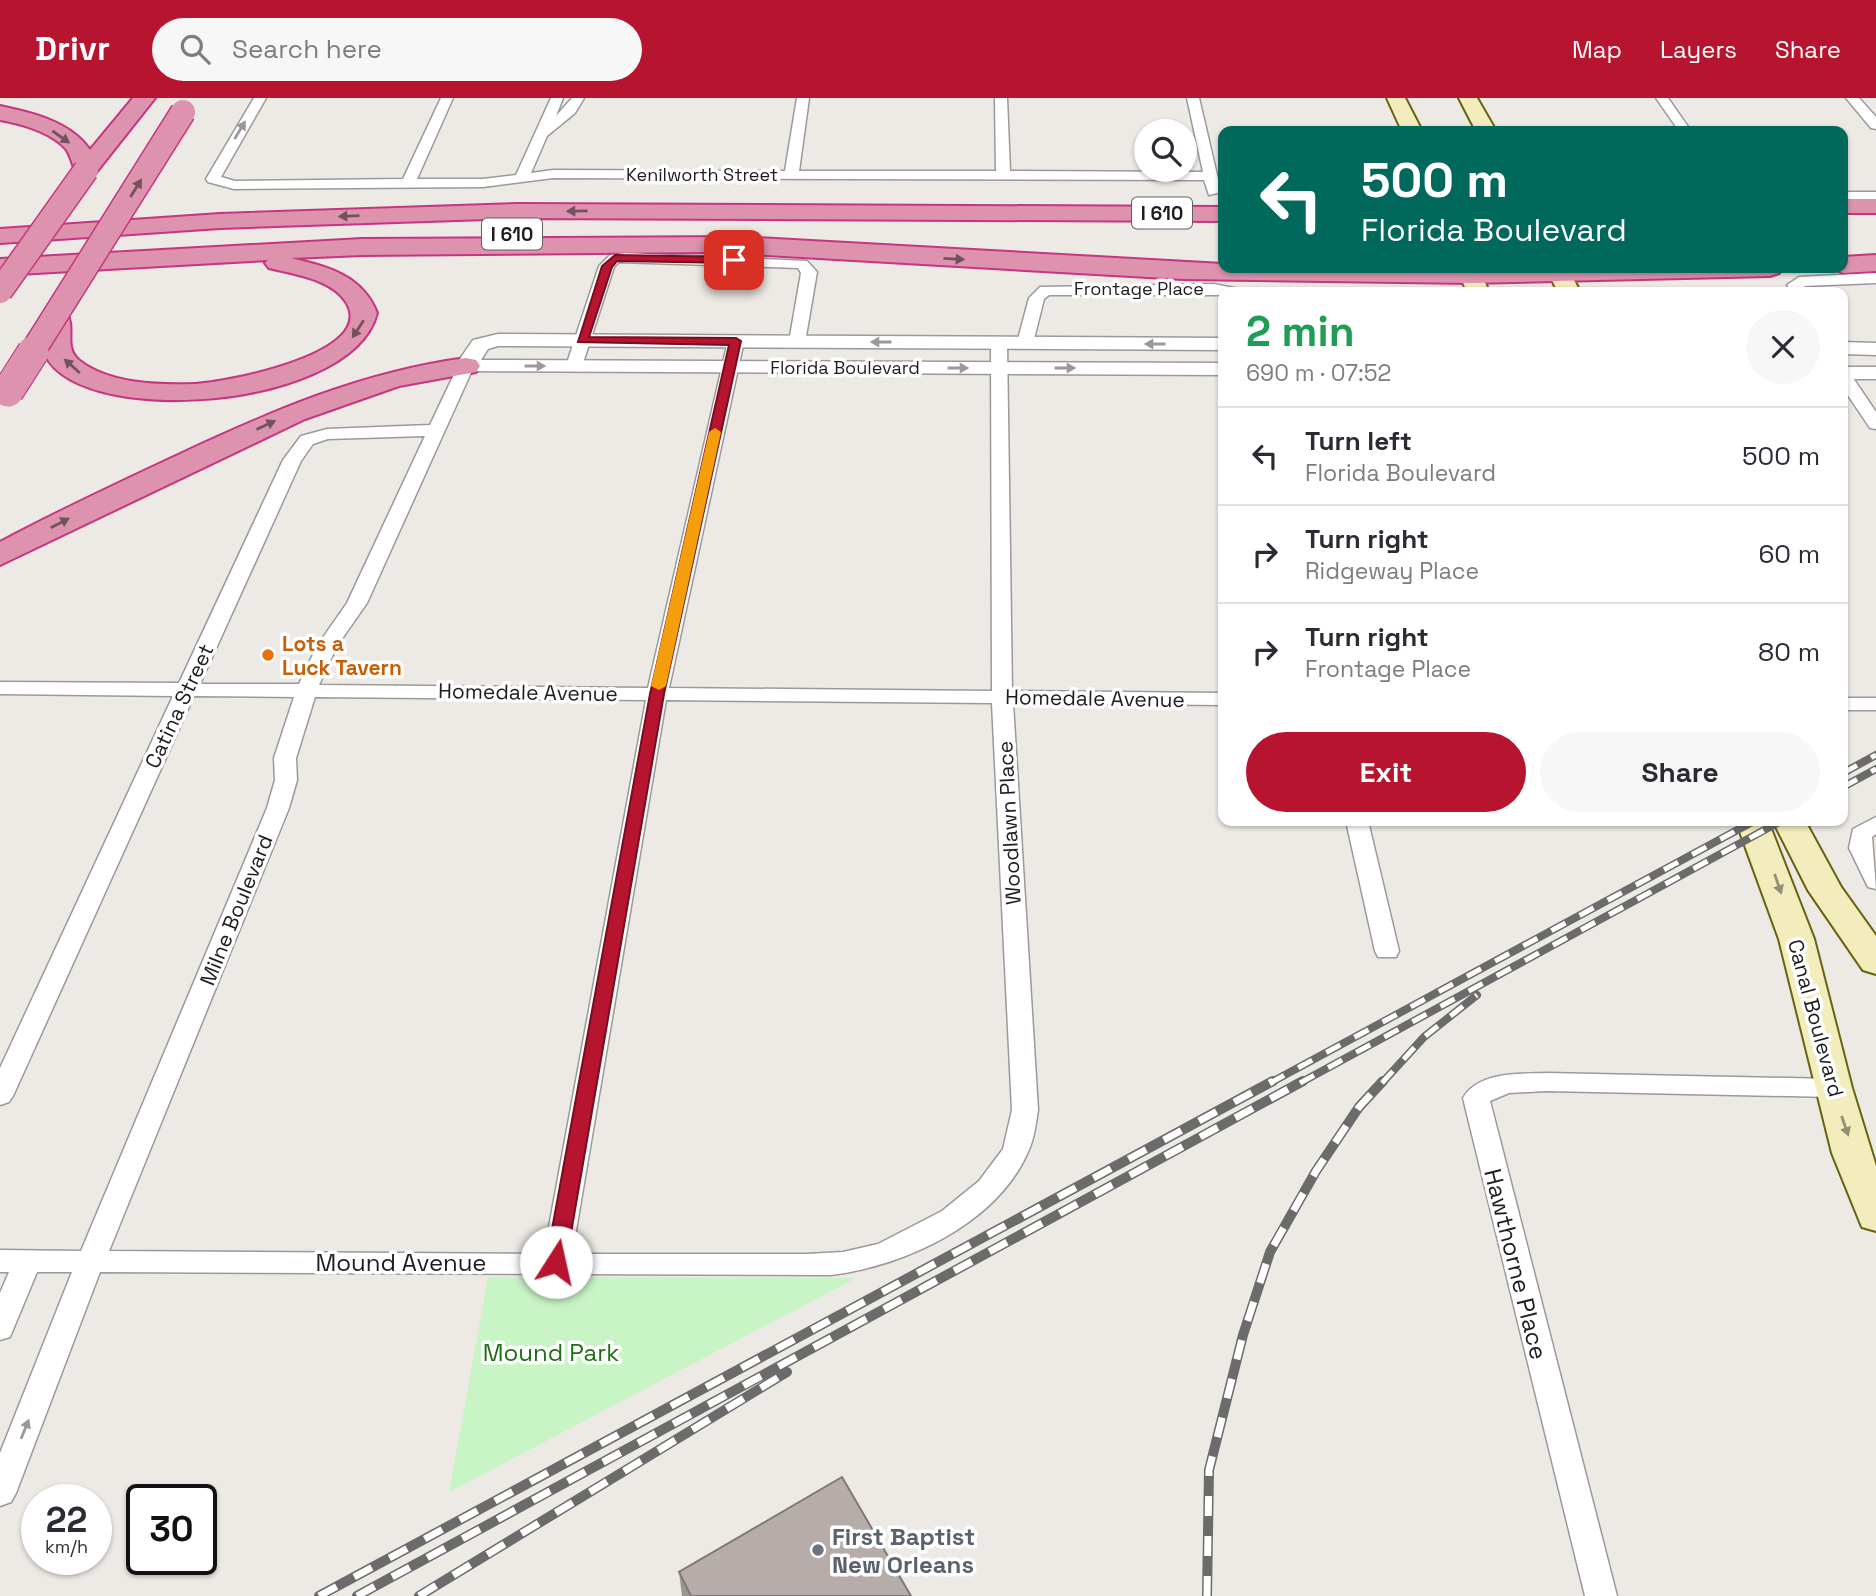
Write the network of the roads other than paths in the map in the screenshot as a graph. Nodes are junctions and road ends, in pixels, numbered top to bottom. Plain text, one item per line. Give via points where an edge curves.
1 (260, 98) edge
2 (447, 98) edge
3 (557, 98) edge
4 (578, 98) edge
5 (803, 98) edge
6 (1001, 98) edge
7 (1193, 98) edge
8 (1396, 98) edge
9 (1468, 98) edge
10 (1662, 98) edge
11 (1852, 98) edge
12 (139, 105) edge
13 (188, 105) edge
14 (11, 116) edge
15 (1876, 125) edge
16 (1410, 126) edge
17 (1483, 126) edge
18 (1682, 126) edge
19 (538, 137) junction
20 (86, 170) junction
21 (791, 175) junction
22 (1003, 175) junction
23 (521, 180) junction
24 (408, 183) junction
25 (1218, 194) edge
26 (1848, 196) edge
27 (1876, 197) edge
28 (1848, 206) edge
29 (1876, 206) edge
30 (645, 210) junction
31 (1848, 217) edge
32 (1876, 218) edge
33 (0, 236) edge
34 (1011, 237) dead end
35 (1037, 237) dead end
36 (1848, 242) edge
37 (1876, 243) edge
38 (715, 245) junction
39 (189, 255) junction
40 (1876, 263) edge
41 (1848, 265) edge
42 (1, 269) edge
43 (1218, 272) edge
44 (1266, 273) edge
45 (1666, 273) edge
46 (1473, 278) edge
47 (1562, 278) edge
48 (1876, 278) edge
49 (1796, 287) edge
50 (1045, 290) joint
51 (1218, 290) edge
52 (57, 318) junction
53 (582, 340) junction
54 (736, 341) junction
55 (488, 342) joint
56 (797, 342) junction
57 (999, 343) junction
58 (1026, 343) junction
59 (1218, 344) edge
60 (1848, 348) edge
61 (1876, 349) edge
62 (466, 366) junction
63 (574, 366) junction
64 (729, 366) junction
65 (997, 368) junction
66 (1218, 369) edge
67 (1876, 373) edge
68 (1848, 375) edge
69 (1848, 382) edge
70 (4, 397) edge
71 (1876, 424) edge
72 (439, 430) junction
73 (0, 555) edge
74 (0, 688) edge
75 (307, 689) junction
76 (187, 690) junction
77 (657, 694) junction
78 (1002, 697) junction
79 (1218, 699) edge
80 (1848, 704) edge
81 (1876, 704) edge
82 (1876, 824) edge
83 (1358, 826) edge
84 (1754, 826) edge
85 (1792, 826) edge
86 (1876, 882) edge
87 (1387, 951) dead end
88 (1875, 959) edge
89 (1832, 1088) junction
90 (0, 1096) edge
91 (1025, 1110) joint
92 (1875, 1213) edge
93 (14, 1261) edge
94 (90, 1262) junction
95 (556, 1262) junction
96 (0, 1329) edge
97 (0, 1493) edge
98 (1601, 1596) edge

24 -> 1 street, Kenilworth Street via 234,185 212,178
2 - 24 street
3 - 19 street
4 - 19 street
5 - 21 street
6 - 22 street
7 - 25 street
8 - 16 main road
9 - 17 main road
10 - 18 street
11 - 15 street
12 - 20 highway
52 -> 13 highway, bridge
14 -> 20 highway via 53,131 78,149
19 - 23 street
20 - 42 highway, bridge
21 - 22 street, Kenilworth Street
21 - 23 street, Kenilworth Street via 554,174
22 - 25 street, Kenilworth Street
23 - 24 street, Kenilworth Street
25 - 30 highway
25 - 30 highway, I 610 via 1100,213
26 - 27 street
28 - 29 highway
30 -> 33 highway, I 610 via 342,216
31 - 32 highway
34 - 38 highway
35 - 42 highway, I 610 via 467,234
36 - 37 highway
38 - 39 highway via 452,244
38 -> 43 highway
39 - 42 highway
39 -> 52 highway via 266,261 317,271 345,283 358,295 366,316 348,342 285,375 221,390 156,391 121,387 72,369 57,349
40 - 41 highway
44 -> 46 highway
45 - 47 highway
46 - 47 highway
48 - 49 street via 1799,282
50 - 51 street, Frontage Place
50 - 58 street via 1037,298
52 - 70 highway, bridge
53 - 54 street, Florida Boulevard
53 - 55 street, Florida Boulevard
53 - 56 street via 607,266 615,258 636,256 802,264 809,272
53 - 63 street
54 - 56 street, Florida Boulevard
54 - 64 street
55 - 62 street, Milne Boulevard via 480,344
57 -> 56 street, Florida Boulevard
57 - 58 street, Florida Boulevard
57 - 65 street
59 -> 58 street, Florida Boulevard
60 - 61 street
62 -> 63 street, Florida Boulevard
62 - 72 street, Milne Boulevard
73 -> 62 highway via 328,397 393,377
63 - 64 street, Florida Boulevard
64 -> 65 street, Florida Boulevard
64 - 77 street
65 -> 66 street, Florida Boulevard
65 - 78 street, Woodlawn Place
67 - 68 street
69 - 71 street
72 - 75 street, Milne Boulevard via 357,603 327,646
72 - 76 street, Catina Street via 364,430 307,440 292,460
74 - 76 street, Homedale Avenue
75 - 76 street, Homedale Avenue
75 - 77 street, Homedale Avenue
75 - 94 street, Milne Boulevard via 285,758 286,780 278,808
76 - 90 street, Catina Street
77 - 78 street, Homedale Avenue
77 - 95 street
78 - 79 street, Homedale Avenue
78 - 91 street, Woodlawn Place
80 - 81 street
82 - 86 street via 1861,834 1860,848
83 - 87 street
84 -> 89 main road, Canal Boulevard via 1800,953
85 - 88 main road via 1825,890
89 -> 92 main road, Canal Boulevard
89 - 98 street, Hawthorne Place via 1517,1083 1483,1090 1476,1098
91 - 95 street, Mound Avenue via 1016,1149 998,1179 926,1234 866,1258 770,1266
93 - 94 street, Mound Avenue
93 - 96 street
94 - 95 street, Mound Avenue
97 -> 94 street, Milne Boulevard

